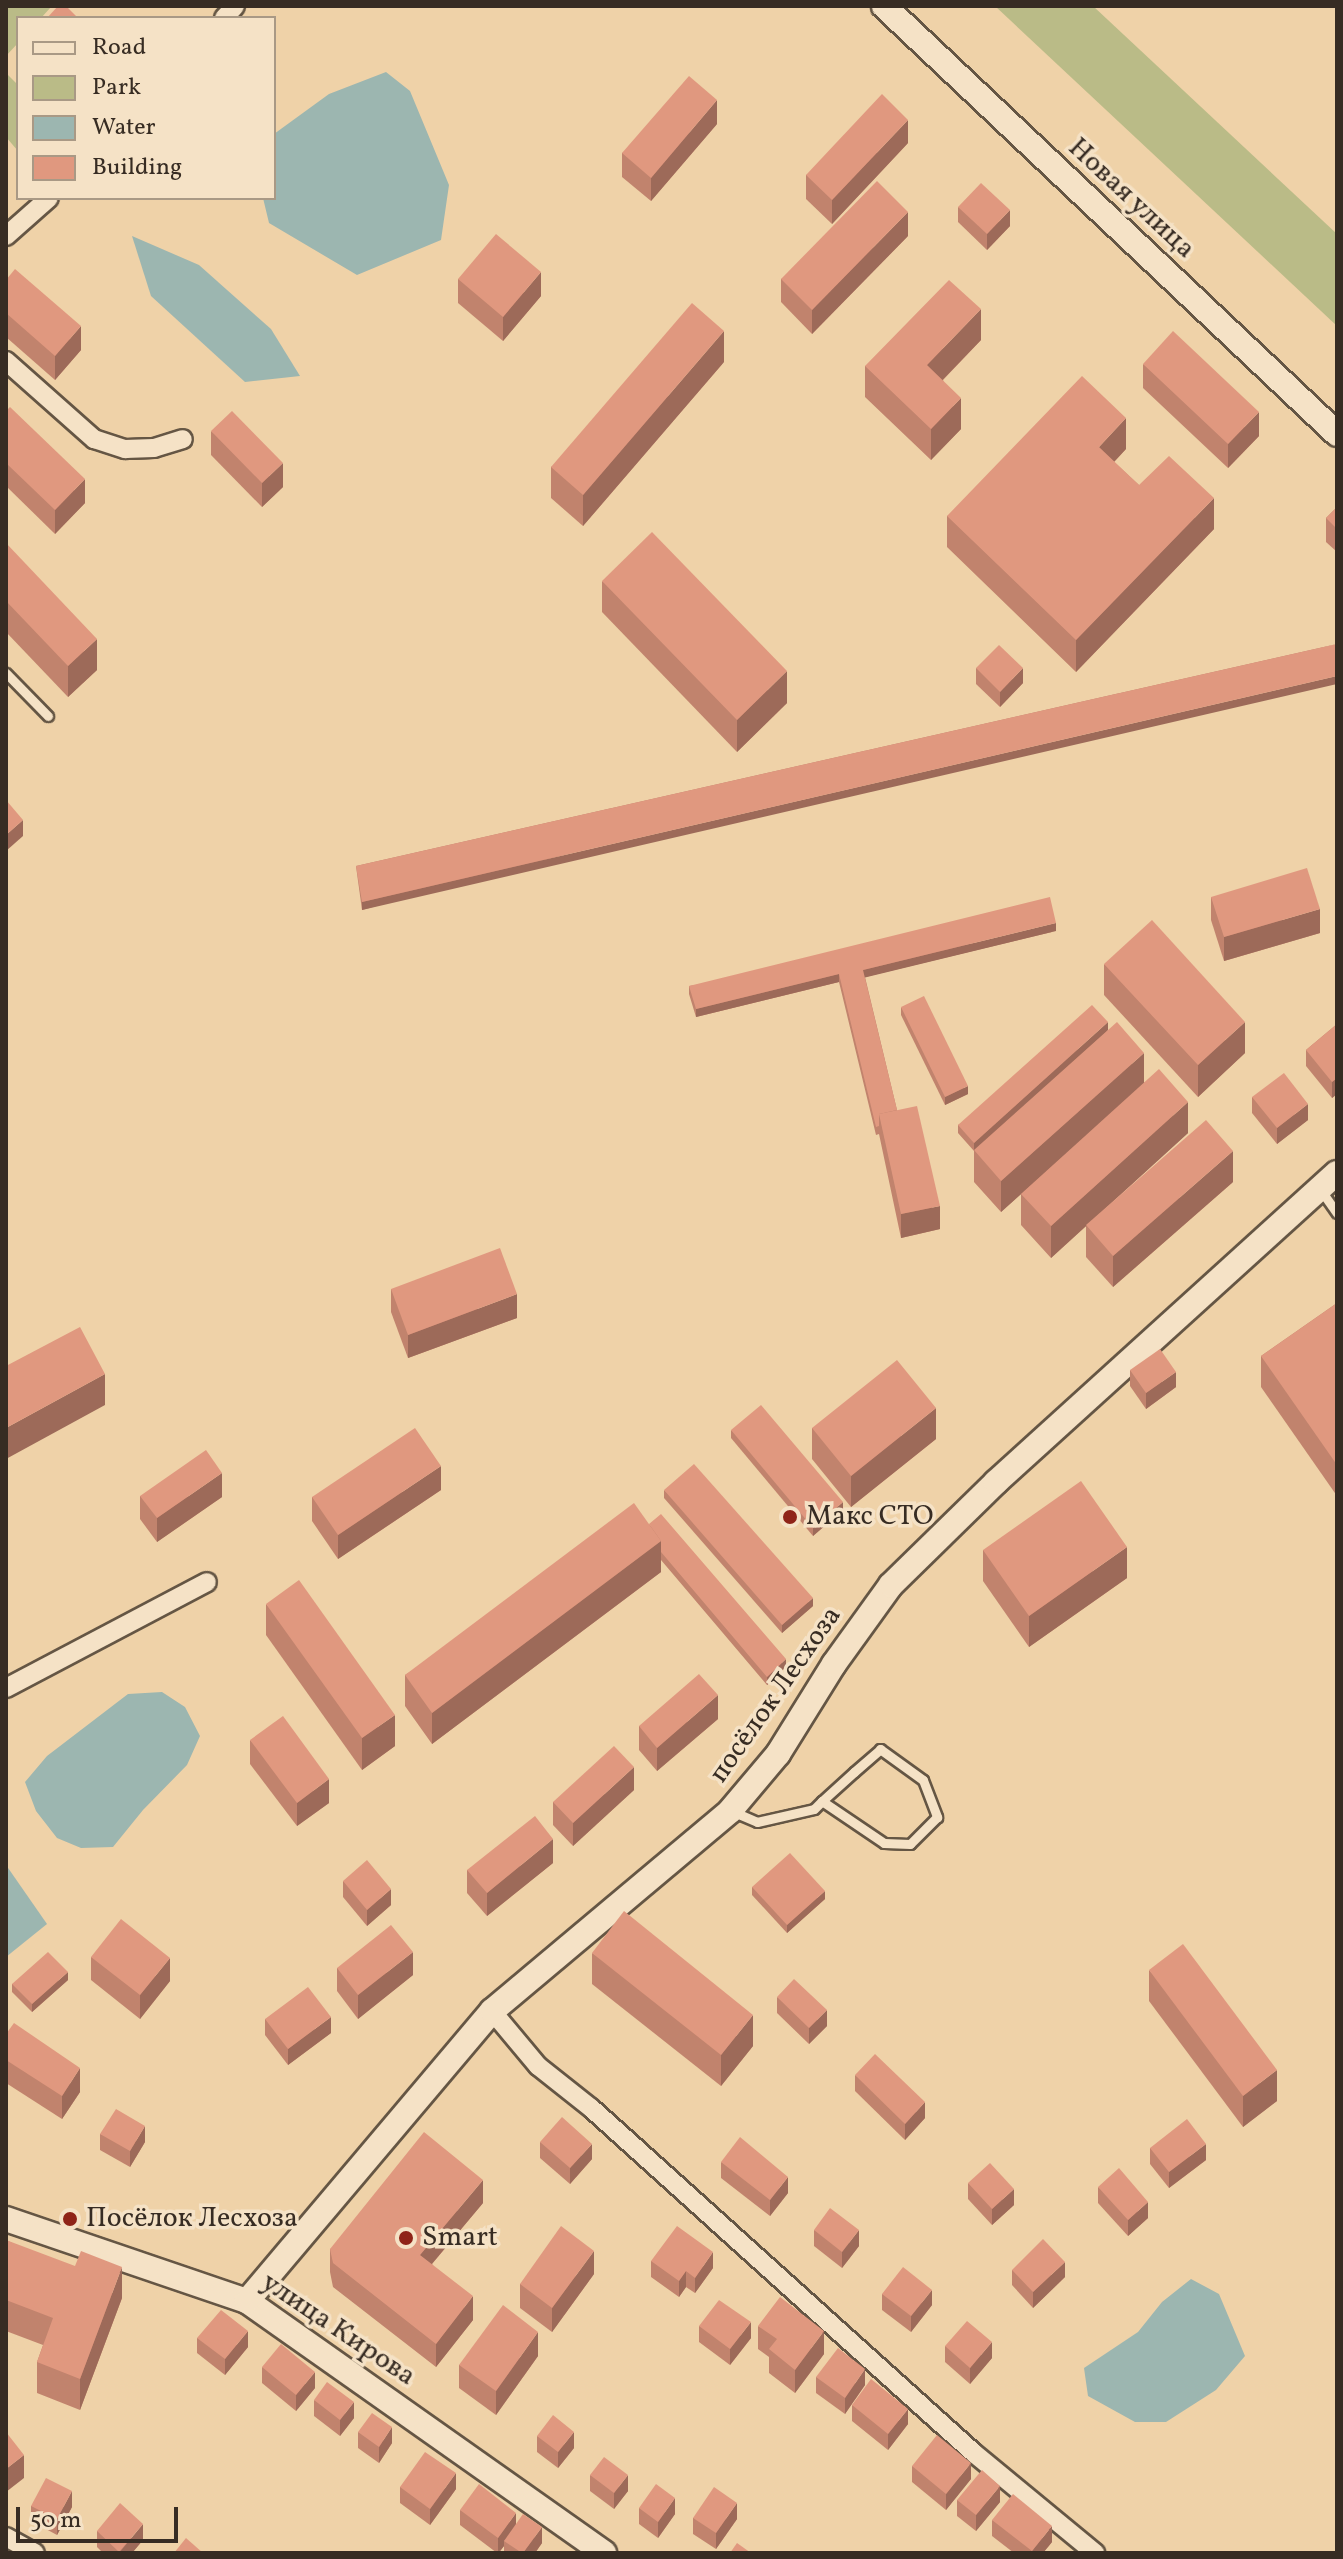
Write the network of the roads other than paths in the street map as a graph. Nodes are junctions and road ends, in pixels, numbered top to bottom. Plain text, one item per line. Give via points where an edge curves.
1 (884, 6) edge
2 (47, 200) edge
3 (6, 236) edge
4 (6, 361) edge
5 (1337, 434) edge
6 (183, 439) dead end
7 (6, 673) edge
8 (48, 716) dead end
9 (1329, 1181) edge
10 (1337, 1213) edge
11 (207, 1582) dead end
12 (6, 1688) edge
13 (822, 1801) junction
14 (730, 1811) junction
15 (492, 2011) junction
16 (6, 2219) edge
17 (247, 2301) junction
18 (6, 2537) edge
19 (35, 2553) edge
20 (604, 2553) edge
21 (1095, 2553) edge

1 - 5 street, Новая улица
2 - 3 street
4 - 6 street via 94,439 125,449
7 - 8 lane
9 - 10 lane
9 - 14 street, посёлок Лесхоза via 996,1482 891,1585 778,1754
11 - 12 street
13 - 13 lane via 880,1749 923,1780 937,1817 910,1844 884,1843
13 - 14 lane via 814,1809 757,1822
14 - 15 street, посёлок Лесхоза
15 - 17 street, посёлок Лесхоза
15 - 21 street via 538,2066 975,2454
16 - 17 street, улица Кирова
17 - 20 street, улица Кирова
18 - 19 street

